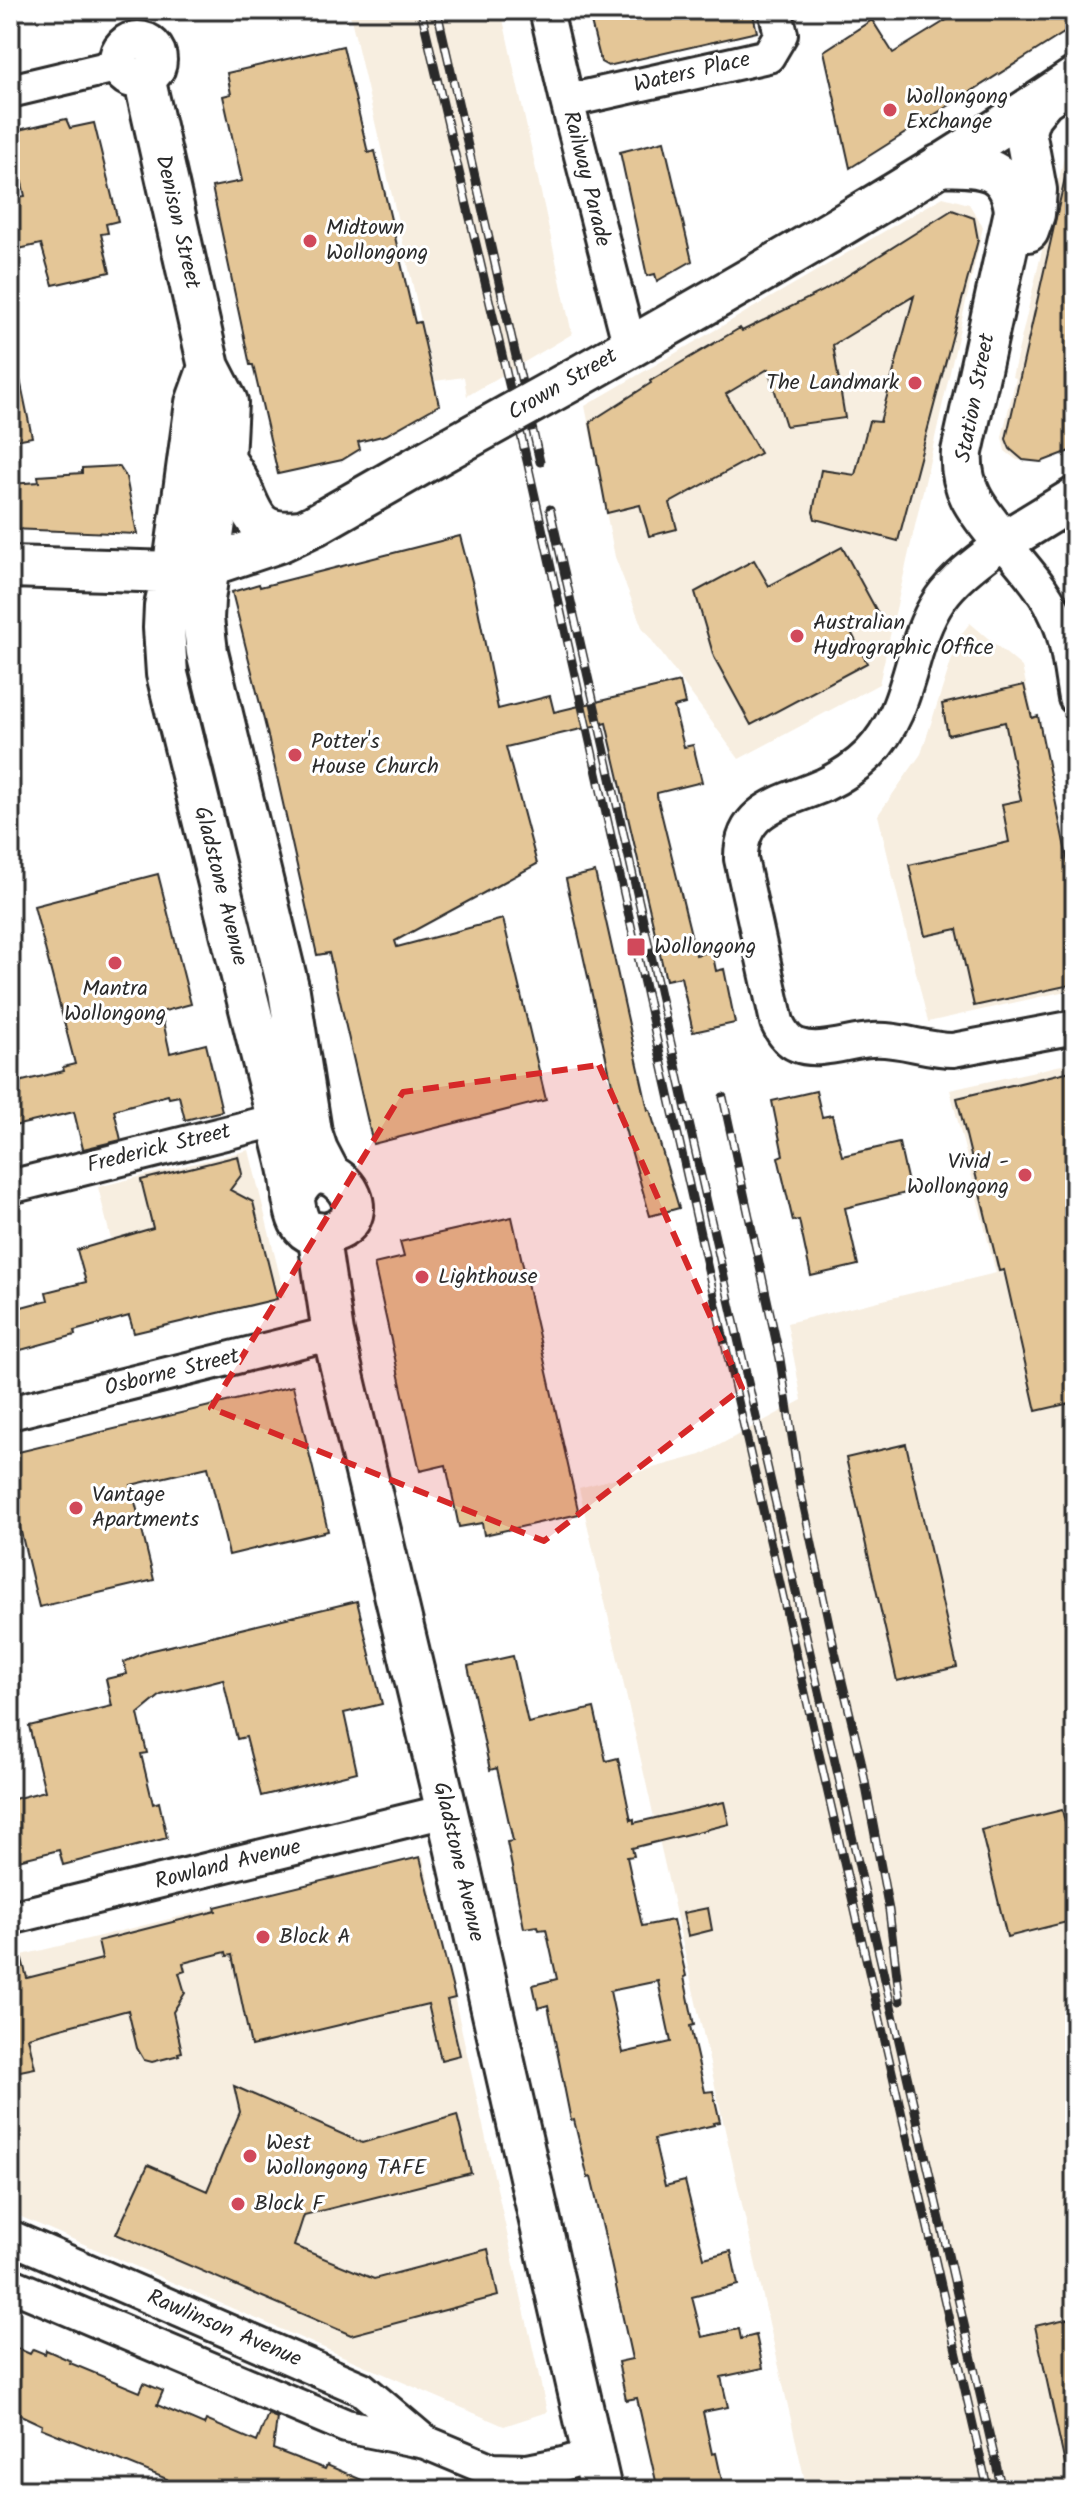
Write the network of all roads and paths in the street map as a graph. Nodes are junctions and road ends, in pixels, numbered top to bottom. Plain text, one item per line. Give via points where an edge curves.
1 (546, 10) edge
2 (775, 10) edge
3 (133, 49) edge
4 (1075, 78) edge
5 (10, 91) edge
6 (1043, 100) junction
7 (567, 101) junction
8 (940, 165) junction
9 (1006, 254) junction
10 (630, 347) junction
11 (209, 367) junction
12 (224, 459) junction
13 (1075, 498) edge
14 (302, 531) junction
15 (1003, 542) junction
16 (10, 567) edge
17 (192, 569) junction
18 (1075, 698) edge
19 (1075, 1027) edge
20 (293, 1122) junction
21 (330, 1175) junction
22 (10, 1187) edge
23 (293, 1199) junction
24 (318, 1233) junction
25 (333, 1333) junction
26 (10, 1413) edge
27 (446, 1811) junction
28 (10, 1918) edge
29 (10, 2237) edge
30 (10, 2284) edge
31 (425, 2442) junction
32 (597, 2472) edge
33 (492, 2480) edge

1 - 7 street, Railway Parade
2 - 7 street, Waters Place via 781,34 768,56
3 - 5 street
3 - 11 main road, Denison Street
4 - 6 main road, Crown Street
6 - 8 main road, Crown Street
6 - 9 main road, Station Street via 1025,131 1035,180 1034,214 1030,229
7 - 10 street, Railway Parade
8 - 9 main road, Station Street via 986,168 1004,179 1015,211
8 - 10 main road, Crown Street
9 - 15 main road, Station Street via 961,461 970,499
10 - 14 main road, Crown Street, bridge
11 - 12 main road, Denison Street via 227,402
11 - 17 main road via 196,403
12 - 14 main road via 257,520 280,533
12 - 17 main road, Denison Street
13 - 15 main road
14 - 17 main road, Crown Street
15 - 18 street via 1056,615
15 - 19 street via 940,598 883,738 844,775 758,815 743,834 741,859 775,1014 790,1040 805,1047 868,1040 953,1050
16 - 17 main road, Crown Street
17 - 20 main road, Gladstone Avenue via 289,991 304,1075
20 - 21 main road, Gladstone Avenue
20 - 22 street, Frederick Street
20 - 23 main road, Gladstone Avenue
21 - 23 main road via 302,1182
21 - 24 main road via 349,1190 352,1208 336,1230
23 - 24 main road via 298,1221
24 - 25 main road, Gladstone Avenue
25 - 26 street, Osborne Street
25 - 27 main road, Gladstone Avenue
27 - 28 street, Rowland Avenue
27 - 32 main road, Gladstone Avenue
29 - 31 street, Rawlinson Avenue via 362,2389
30 - 31 street, Rawlinson Avenue via 346,2426
31 - 33 street, Rawlinson Avenue
32 - 33 street, Rawlinson Avenue via 563,2464

